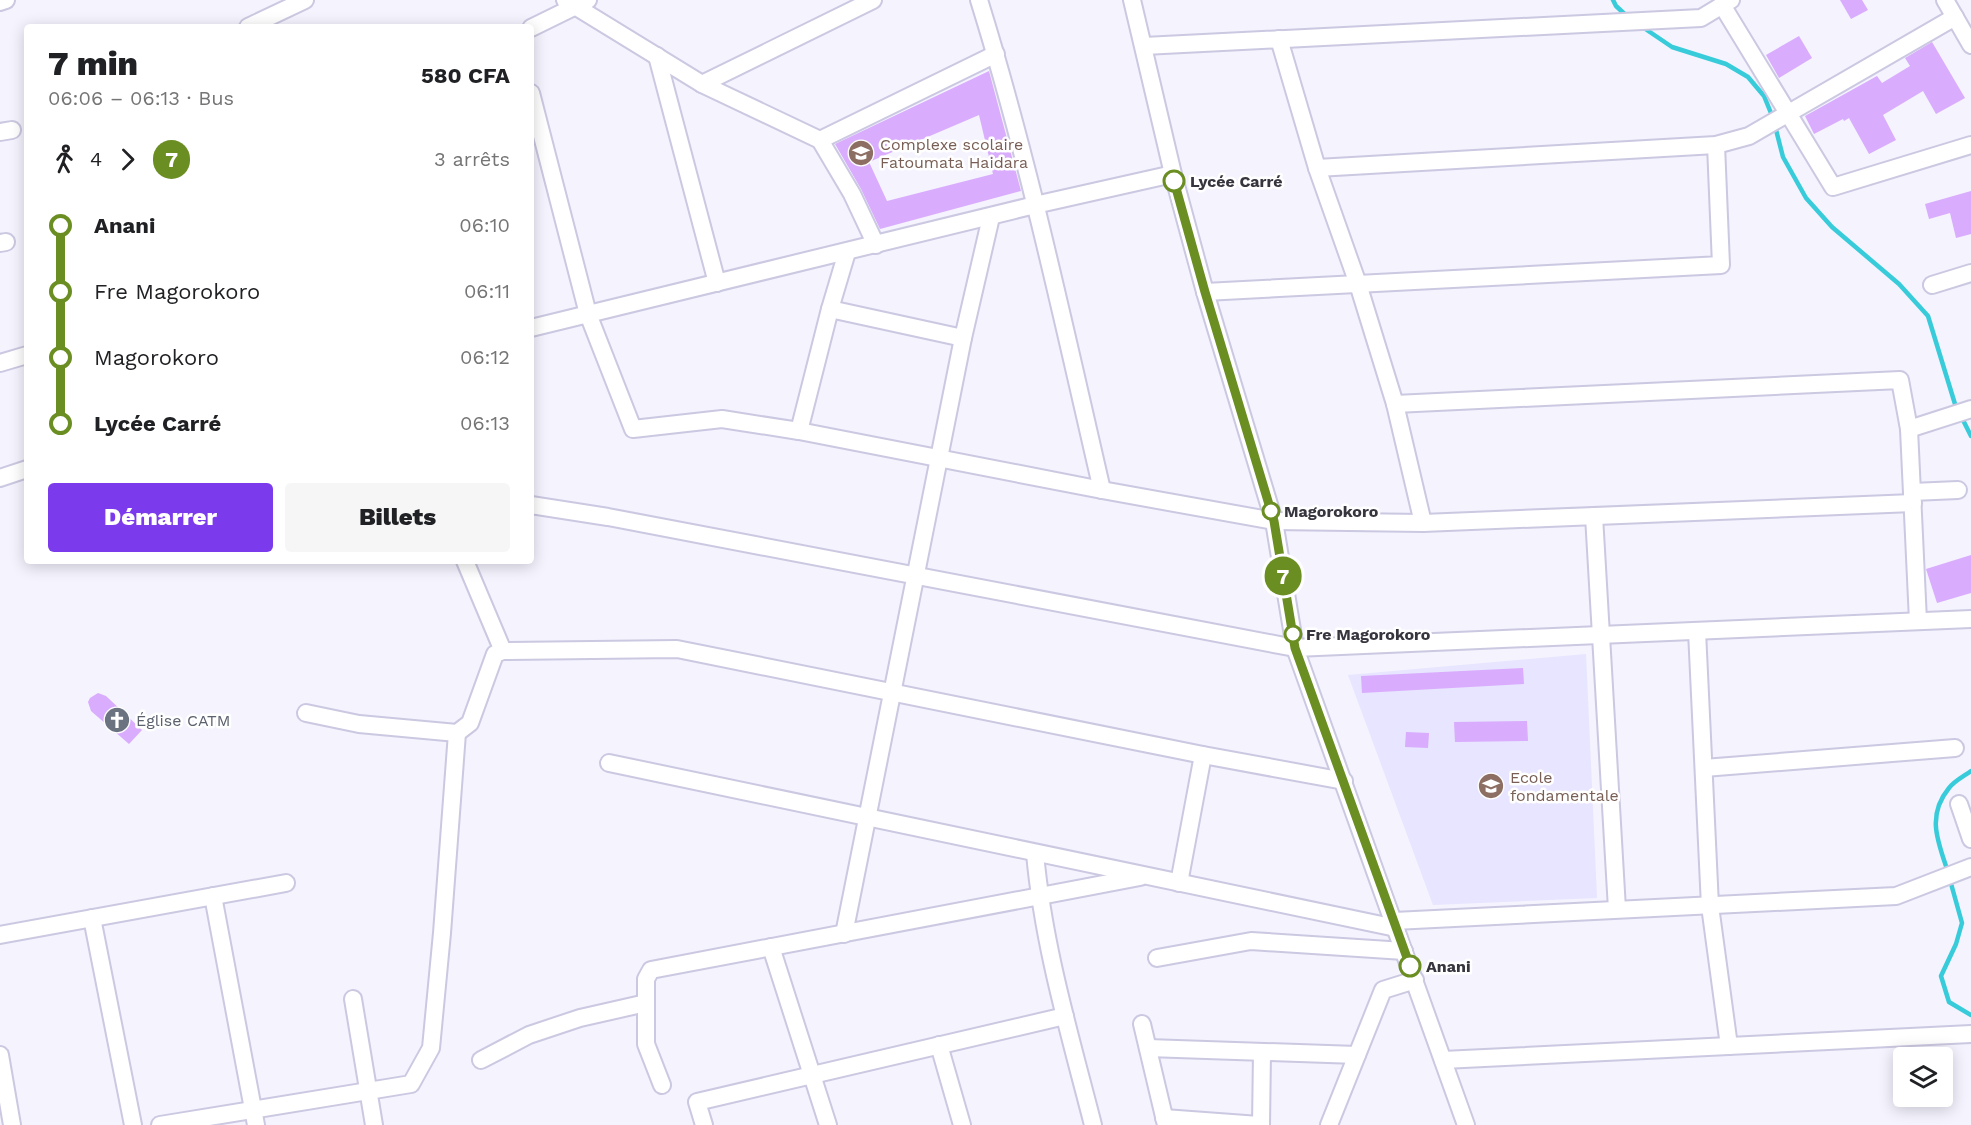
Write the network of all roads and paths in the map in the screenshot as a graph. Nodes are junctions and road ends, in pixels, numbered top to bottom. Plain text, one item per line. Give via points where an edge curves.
1 (6, 0) edge
2 (305, 0) edge
3 (873, 0) edge
4 (979, 0) edge
5 (1132, 0) edge
6 (1945, 0) edge
7 (0, 2) edge
8 (576, 2) edge
9 (1727, 3) edge
10 (1955, 17) junction
11 (254, 24) edge
12 (534, 25) edge
13 (1279, 39) junction
14 (1971, 45) edge
15 (1144, 46) junction
16 (996, 54) junction
17 (657, 56) junction
18 (702, 84) junction
19 (534, 105) edge
20 (1786, 115) junction
21 (819, 140) junction
22 (1716, 145) junction
23 (1971, 145) edge
24 (1317, 168) junction
25 (1173, 174) junction
26 (1035, 205) junction
27 (991, 217) junction
28 (876, 245) junction
29 (847, 252) junction
30 (1971, 273) edge
31 (717, 284) junction
32 (1358, 284) junction
33 (1932, 285) dead end
34 (1205, 292) junction
35 (830, 309) junction
36 (588, 315) junction
37 (534, 327) edge
38 (963, 338) junction
39 (24, 356) edge
40 (0, 363) edge
41 (1395, 404) junction
42 (1971, 409) edge
43 (1909, 429) junction
44 (799, 431) junction
45 (939, 458) junction
46 (24, 470) edge
47 (0, 478) edge
48 (1102, 490) junction
49 (1958, 490) dead end
50 (1913, 497) junction
51 (534, 505) edge
52 (1594, 516) junction
53 (1274, 521) junction
54 (1423, 523) junction
55 (466, 564) edge
56 (915, 575) junction
57 (1971, 619) edge
58 (1918, 621) junction
59 (1697, 630) junction
60 (1601, 634) junction
61 (1295, 648) junction
62 (503, 651) junction
63 (892, 692) junction
64 (306, 713) dead end
65 (457, 733) junction
66 (1955, 748) dead end
67 (1203, 755) junction
68 (609, 763) dead end
69 (1704, 768) junction
70 (1344, 781) junction
71 (1959, 804) dead end
72 (866, 817) junction
73 (1971, 839) edge
74 (1035, 852) junction
75 (1971, 867) edge
76 (1147, 876) junction
77 (286, 883) dead end
78 (1179, 883) junction
79 (213, 896) junction
80 (1039, 898) junction
81 (1710, 906) junction
82 (1617, 909) junction
83 (92, 918) junction
84 (1395, 925) junction
85 (0, 934) edge
86 (844, 934) junction
87 (771, 947) junction
88 (1404, 951) junction
89 (1157, 958) dead end
90 (1415, 981) junction
91 (353, 999) dead end
92 (646, 1003) junction
93 (1065, 1016) junction
94 (1142, 1024) dead end
95 (1971, 1034) edge
96 (939, 1045) junction
97 (1729, 1046) junction
98 (1148, 1048) junction
99 (1262, 1052) junction
100 (0, 1055) edge
101 (1357, 1055) junction
102 (481, 1060) dead end
103 (1443, 1060) junction
104 (812, 1075) junction
105 (662, 1085) dead end
106 (368, 1091) junction
107 (1459, 1104) junction
108 (4, 1106) edge
109 (255, 1117) edge
110 (1165, 1122) edge
111 (12, 1125) edge
112 (133, 1125) edge
113 (160, 1125) edge
114 (374, 1125) edge
115 (704, 1125) edge
116 (828, 1125) edge
117 (962, 1125) edge
118 (1093, 1125) edge
119 (1260, 1125) edge
120 (1329, 1125) edge
121 (1455, 1125) edge
122 (1466, 1125) edge

1 - 7 street
2 - 11 street
3 - 18 street
4 - 16 street
5 - 15 street
6 - 10 street
8 - 12 street
8 - 17 street
9 - 13 street via 1701,18
9 - 20 street
10 - 14 street
10 - 20 street
13 - 15 street
13 - 24 street
15 - 25 street
16 - 21 street
16 - 26 street
17 - 18 street
17 - 31 street
18 - 21 street
19 - 36 street
20 - 22 street via 1749,136
20 - 23 street via 1833,187
21 - 28 street via 852,194
22 - 24 street
22 - 32 street via 1721,265
24 - 32 street
25 - 26 street
25 - 34 street
26 - 27 street
26 - 48 street
27 - 28 street
27 - 38 street
28 - 29 street
29 - 31 street
29 - 35 street
30 - 33 street
31 - 36 street
32 - 34 street
32 - 41 street
34 - 53 street
35 - 38 street
35 - 44 street
36 - 37 street
36 - 44 street via 633,429 722,419
38 - 45 street
39 - 40 street
41 - 43 street via 1900,380
41 - 54 street
42 - 43 street
43 - 50 street
44 - 45 street
45 - 48 street
45 - 56 street
46 - 47 street
48 - 53 street
49 - 50 street
50 - 52 street
50 - 58 street
51 - 56 street
52 - 54 street
52 - 60 street
53 - 54 street
53 - 61 street
55 - 62 street
56 - 61 street
56 - 63 street
57 - 58 street
58 - 59 street
59 - 60 street
59 - 69 street
60 - 61 street
60 - 82 street
61 - 70 street
62 - 63 street via 677,649
62 - 65 street via 495,654 470,723
63 - 67 street
63 - 72 street
64 - 65 street via 359,724
65 - 106 street via 431,1048 411,1084
66 - 69 street
67 - 70 street
67 - 78 street
68 - 72 street
69 - 81 street
70 - 84 street
71 - 73 street
72 - 74 street
72 - 86 street
74 - 76 street
74 - 80 street
75 - 81 street via 1896,896
76 - 78 street
76 - 80 street
77 - 79 street
78 - 84 street
79 - 83 street
79 - 109 street
80 - 86 street
80 - 93 street
81 - 82 street
81 - 97 street
82 - 84 street
83 - 85 street
83 - 112 street
84 - 88 street
86 - 87 street
87 - 92 street via 651,970 646,979
87 - 104 street
88 - 89 street via 1251,941
88 - 90 street
90 - 101 street via 1383,990
90 - 103 street
91 - 106 street
92 - 102 street via 529,1035
92 - 105 street via 646,1044
93 - 96 street
93 - 118 street
94 - 98 street
95 - 97 street
96 - 104 street
96 - 117 street
97 - 103 street
98 - 99 street
98 - 110 street
99 - 101 street
99 - 119 street
100 - 108 street
101 - 120 street
103 - 107 street
104 - 115 street via 696,1102
104 - 116 street
106 - 109 street
106 - 114 street
107 - 121 street
107 - 122 street
108 - 111 street
109 - 113 street
110 - 119 street

